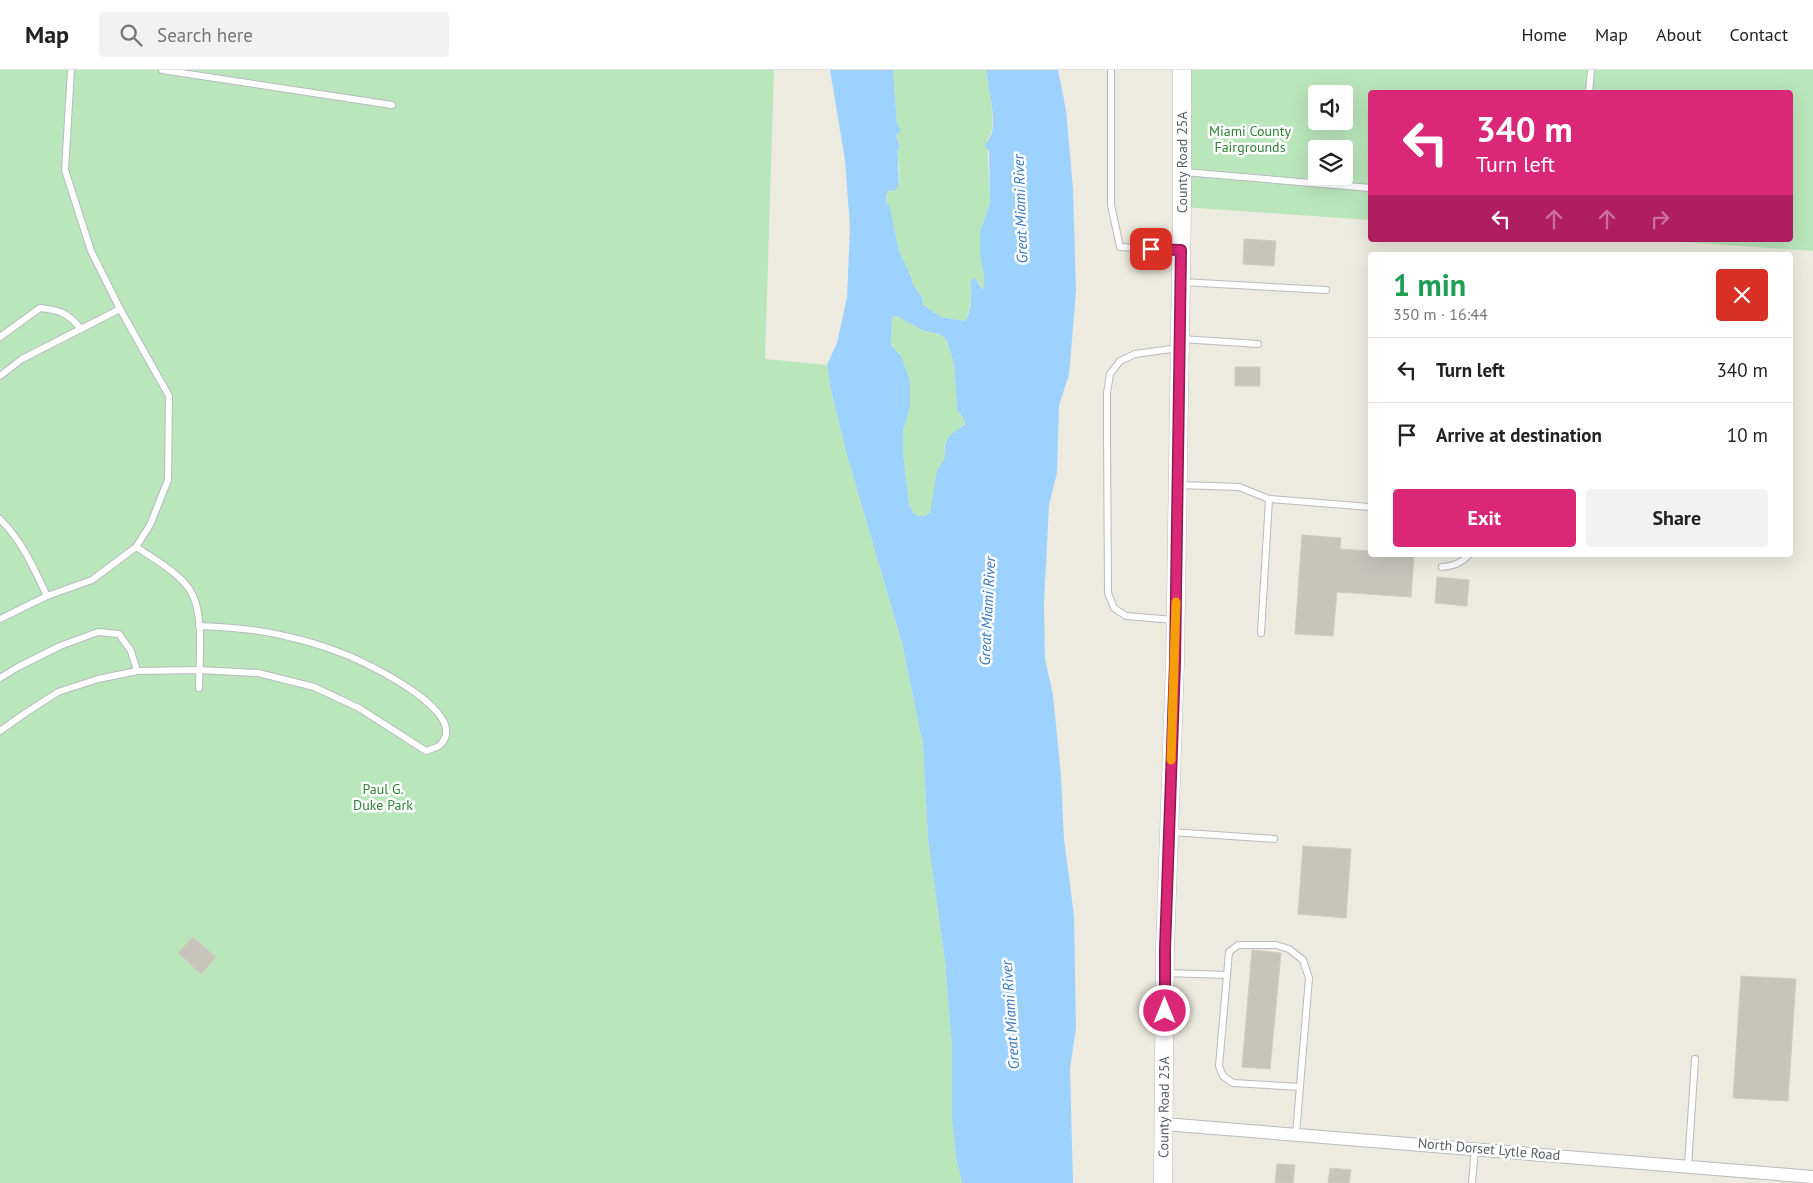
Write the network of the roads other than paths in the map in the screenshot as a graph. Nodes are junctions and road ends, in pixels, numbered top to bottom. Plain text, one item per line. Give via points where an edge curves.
1 (71, 70) edge
2 (162, 70) edge
3 (1111, 70) edge
4 (1182, 70) edge
5 (1591, 70) edge
6 (1589, 90) edge
7 (392, 105) dead end
8 (1182, 171) junction
9 (1368, 188) edge
10 (1181, 250) junction
11 (1181, 282) junction
12 (1326, 290) dead end
13 (120, 309) junction
14 (81, 329) junction
15 (0, 337) edge
16 (1180, 344) junction
17 (1258, 344) dead end
18 (0, 376) edge
19 (1178, 485) junction
20 (1269, 499) junction
21 (1368, 507) edge
22 (0, 519) edge
23 (136, 547) junction
24 (1466, 557) edge
25 (1442, 567) dead end
26 (46, 596) junction
27 (0, 619) edge
28 (1175, 620) junction
29 (199, 626) junction
30 (1261, 633) dead end
31 (199, 670) junction
32 (137, 671) junction
33 (0, 678) edge
34 (199, 688) dead end
35 (0, 731) edge
36 (1169, 832) junction
37 (1274, 839) dead end
38 (1165, 973) junction
39 (1227, 975) junction
40 (1695, 1059) dead end
41 (1300, 1087) junction
42 (1164, 1124) junction
43 (1296, 1134) junction
44 (1475, 1148) junction
45 (1688, 1166) junction
46 (1813, 1176) edge
47 (1162, 1183) edge
48 (1472, 1183) edge

1 - 13 lane via 65,170 91,251
2 - 7 lane
3 - 10 lane via 1111,206 1120,247
4 - 8 main road, County Road 25A
5 - 6 lane
8 - 9 lane
8 - 10 main road, County Road 25A
10 - 11 main road, County Road 25A
11 - 12 lane
11 - 16 main road, County Road 25A
13 - 14 lane
13 - 23 lane via 169,396 168,480 150,525
14 - 15 lane via 70,317 56,310 40,308
14 - 18 lane via 22,359
16 - 17 lane
16 - 19 main road, County Road 25A
16 - 28 lane via 1135,354 1120,362 1110,374 1107,393 1108,593 1114,608 1126,616
19 - 20 lane via 1239,487
19 - 28 main road, County Road 25A
20 - 21 lane
20 - 30 lane
22 - 26 lane via 27,553
23 - 26 lane via 92,580
23 - 29 lane via 169,569 190,590 199,614
24 - 25 lane via 1462,562
26 - 27 lane
28 - 36 main road, County Road 25A
29 - 31 lane
29 - 31 lane via 288,636 345,654 401,682 439,712 446,725 446,735 440,745 426,751 359,708 314,687 258,673
31 - 32 lane
31 - 34 lane
32 - 33 lane via 132,651 119,634 98,632 60,646
32 - 35 lane via 58,692
36 - 37 lane
36 - 38 main road, County Road 25A
38 - 39 lane
38 - 42 main road, County Road 25A
39 - 41 lane via 1219,1066 1223,1076 1232,1083
39 - 41 lane via 1229,952 1238,945 1276,945 1289,949 1303,960 1309,978
40 - 45 lane
41 - 43 lane
42 - 43 street, North Dorset Lytle Road
42 - 47 main road, County Road 25A
43 - 44 street, North Dorset Lytle Road
44 - 45 street, North Dorset Lytle Road
44 - 48 lane
45 - 46 street, North Dorset Lytle Road

